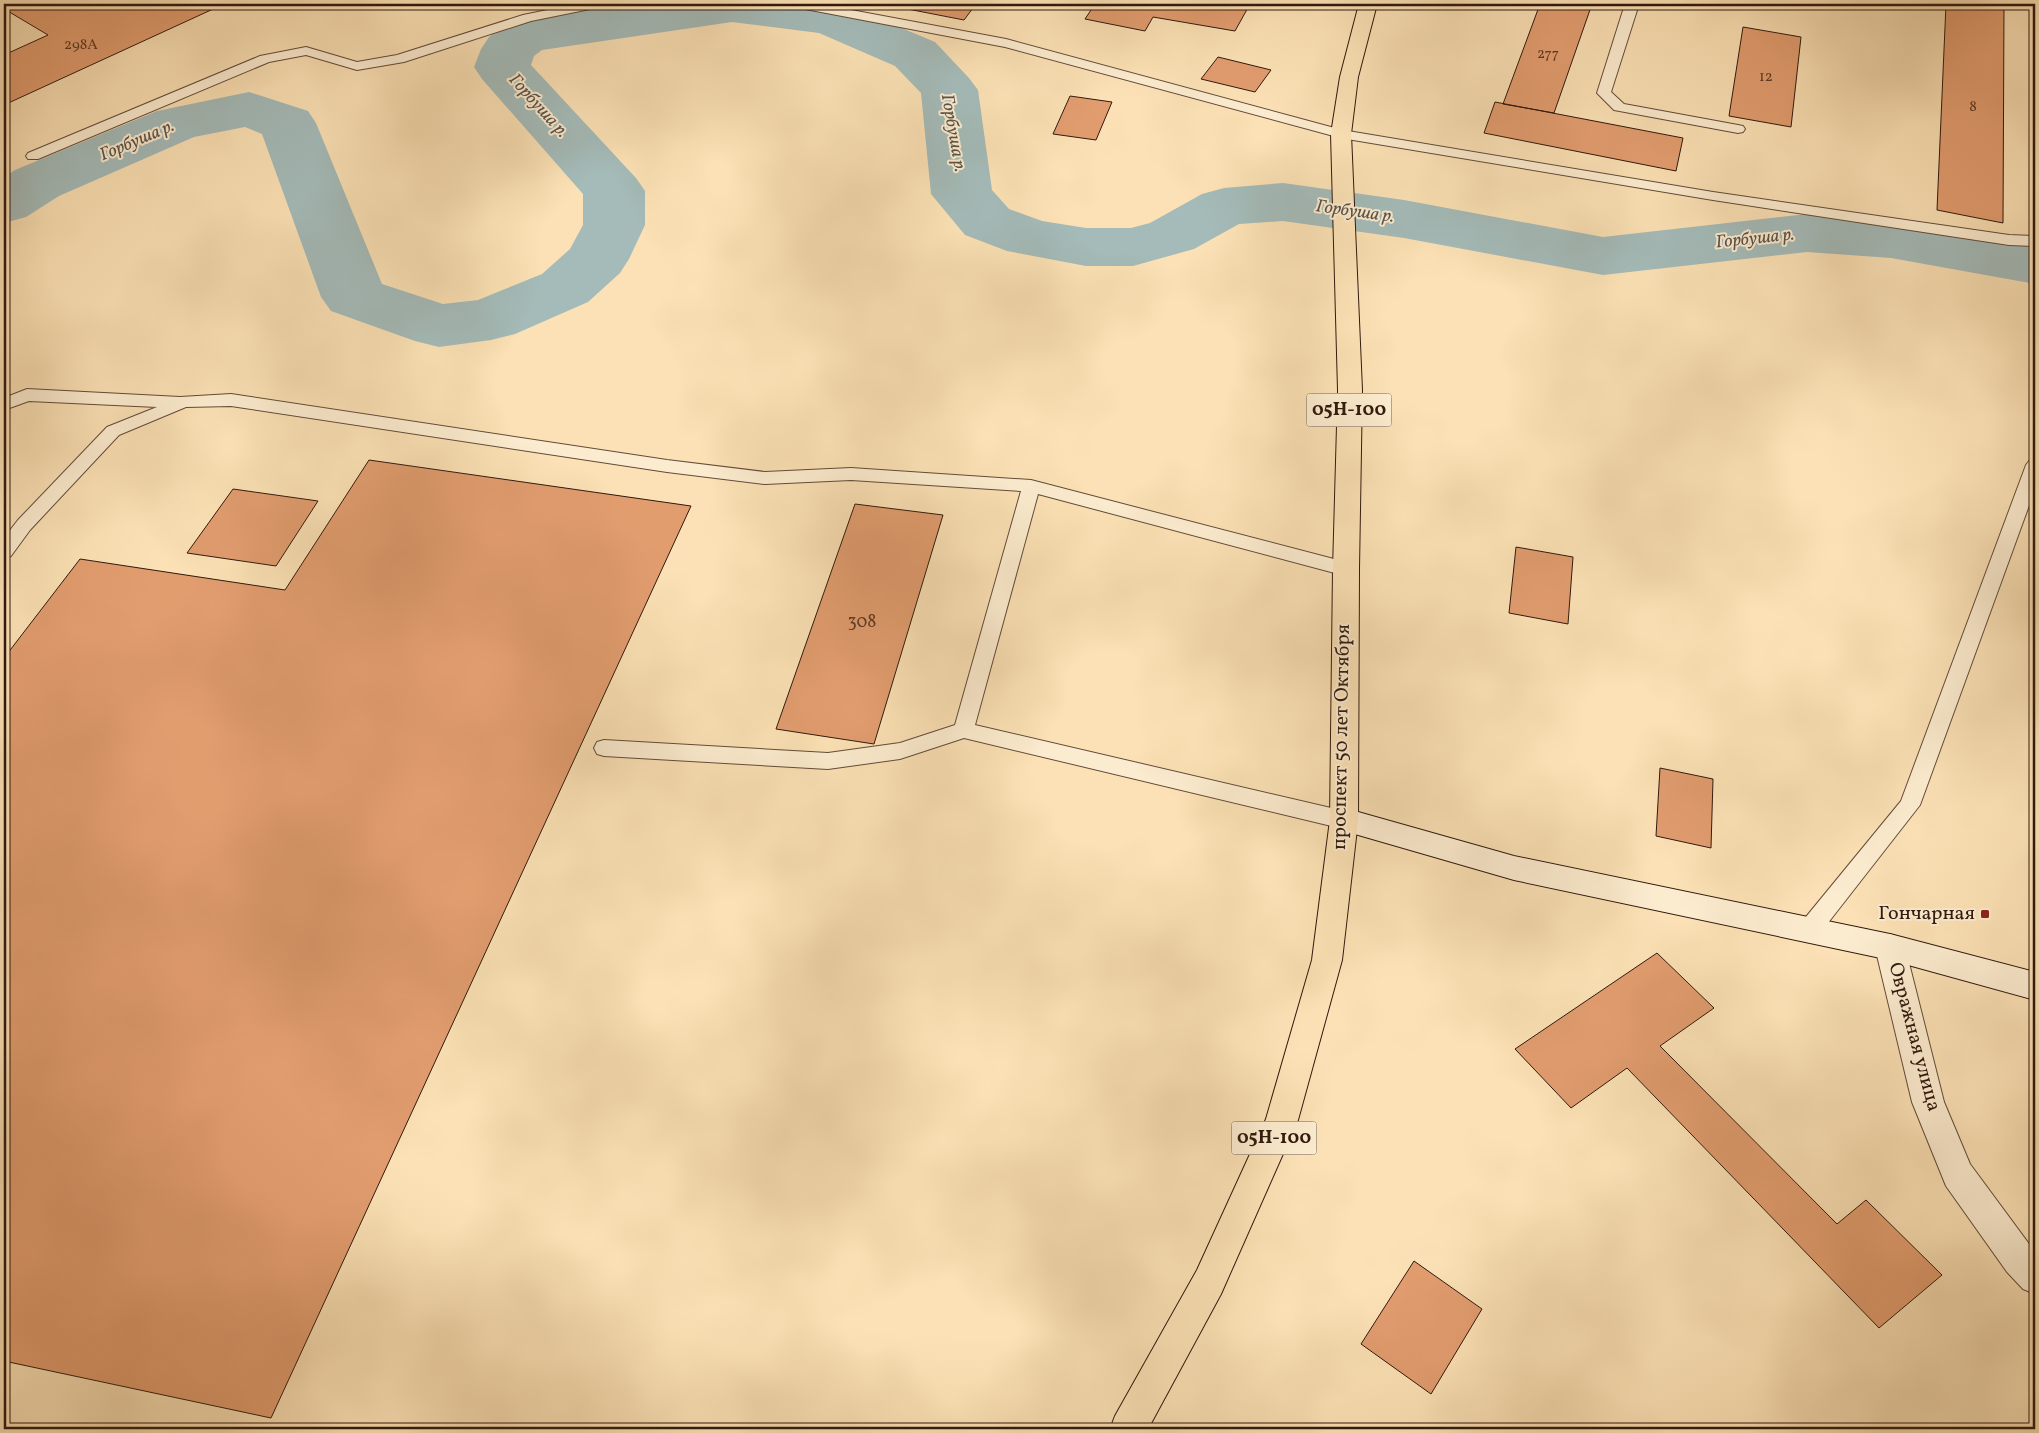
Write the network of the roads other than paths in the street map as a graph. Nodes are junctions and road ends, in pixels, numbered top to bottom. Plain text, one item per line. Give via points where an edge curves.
1 (595, 4) edge
2 (800, 4) edge
3 (1368, 4) edge
4 (1632, 4) edge
5 (1738, 129) dead end
6 (1341, 134) junction
7 (32, 156) dead end
8 (2035, 241) edge
9 (184, 402) junction
10 (4, 404) edge
11 (2035, 465) edge
12 (1031, 486) junction
13 (4, 551) edge
14 (1346, 569) junction
15 (964, 730) junction
16 (604, 748) dead end
17 (1344, 820) junction
18 (1809, 930) junction
19 (1890, 947) junction
20 (2035, 986) edge
21 (2035, 1277) edge
22 (1128, 1429) edge

1 - 7 lane via 528,18 382,62 357,66 306,51 265,59
2 - 6 lane via 1006,43
3 - 6 main road, проспект 50 лет Октября / 05Н-100 via 1349,77
4 - 5 lane via 1604,93 1619,108
6 - 8 lane via 1713,196 2009,240
6 - 14 main road, проспект 50 лет Октября / 05Н-100 via 1350,390
9 - 10 lane via 27,395
9 - 12 lane via 231,400 764,478 851,474
9 - 13 lane via 113,431 24,525
11 - 18 lane via 1910,805
12 - 14 lane
12 - 15 lane
14 - 17 main road, проспект 50 лет Октября / 05Н-100
15 - 16 lane via 900,751 828,761
15 - 17 lane
17 - 18 street via 1514,868
17 - 22 main road, проспект 50 лет Октября / 05Н-100 via 1327,960 1282,1120 1209,1282
18 - 19 street
19 - 20 street
19 - 21 street, Овражная улица via 1928,1102 1958,1175 2019,1260

